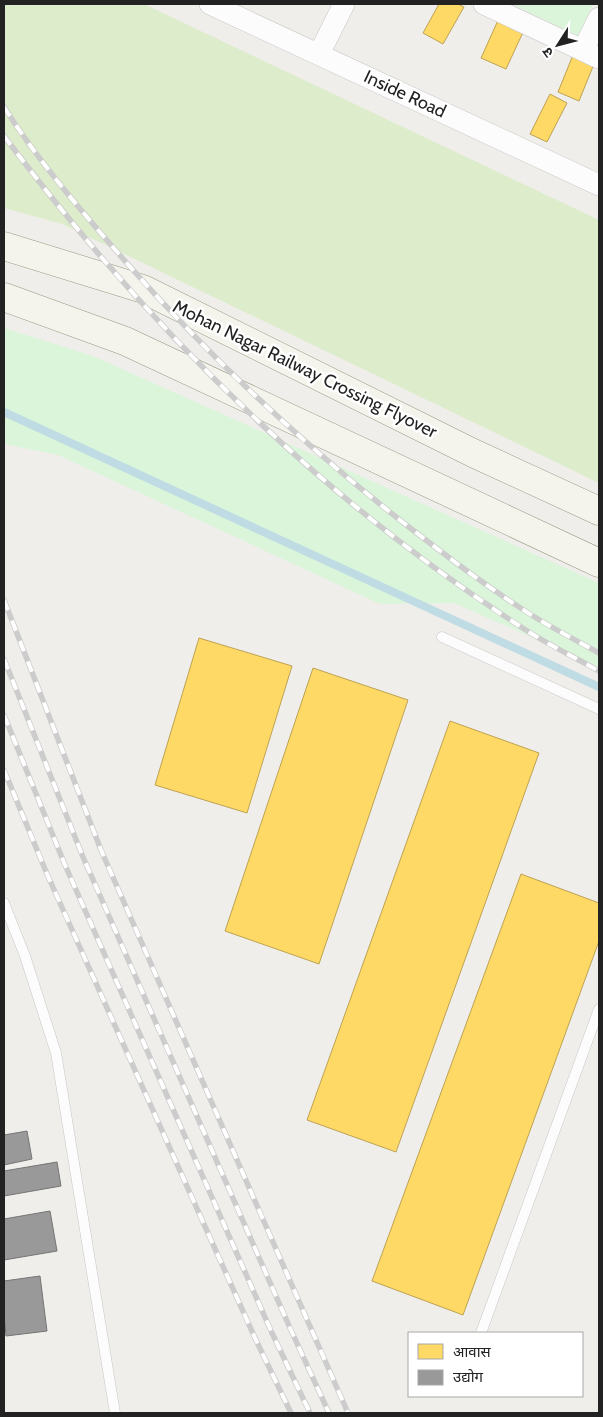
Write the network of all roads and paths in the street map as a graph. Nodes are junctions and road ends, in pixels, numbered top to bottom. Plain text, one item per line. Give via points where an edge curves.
1 (210, 4) edge
2 (344, 4) edge
3 (484, 4) edge
4 (599, 18) edge
5 (319, 54) junction
6 (591, 54) edge
7 (599, 185) edge
8 (4, 246) edge
9 (4, 297) edge
10 (599, 511) edge
11 (599, 562) edge
12 (442, 638) dead end
13 (599, 709) edge
14 (4, 903) edge
15 (599, 1009) edge
16 (481, 1332) edge
17 (115, 1413) edge

1 - 5 street, Inside Road
2 - 5 street
3 - 6 street
4 - 6 street
5 - 7 street, Inside Road
8 - 10 main road, Mohan Nagar Railway Crossing Flyover via 143,289 474,453
9 - 11 main road via 125,341
12 - 13 lane
14 - 17 lane via 56,1053
15 - 16 lane

